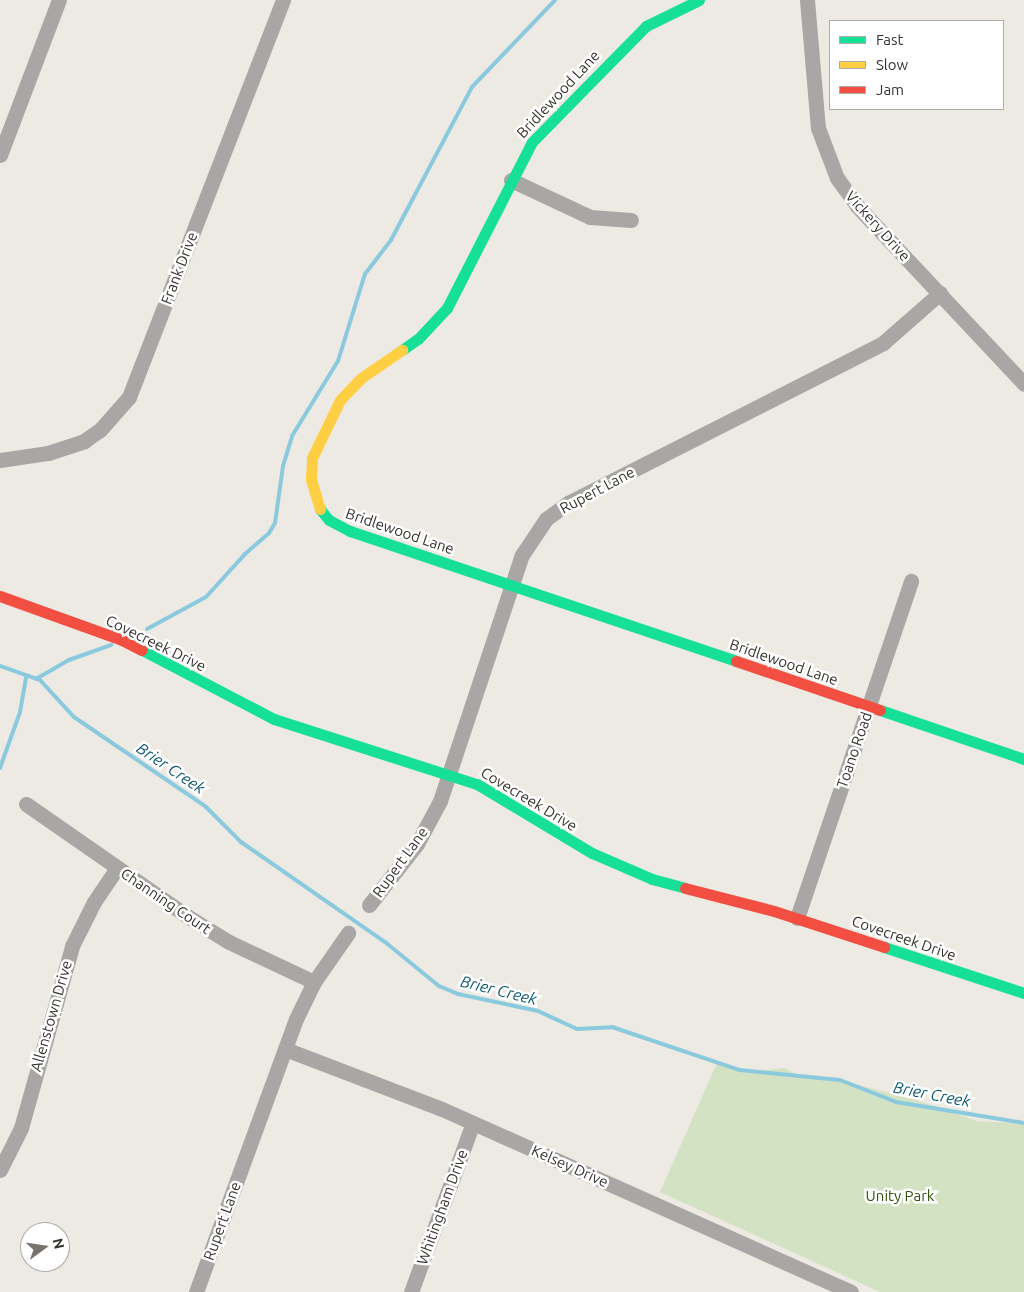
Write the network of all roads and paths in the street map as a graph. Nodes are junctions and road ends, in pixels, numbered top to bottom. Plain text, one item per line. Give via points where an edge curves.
1 (59, 0) edge
2 (283, 0) edge
3 (699, 0) edge
4 (807, 0) edge
5 (0, 155) edge
6 (511, 180) junction
7 (631, 220) dead end
8 (940, 293) junction
9 (1024, 384) edge
10 (0, 460) edge
11 (911, 581) dead end
12 (511, 586) junction
13 (0, 596) edge
14 (869, 706) junction
15 (1024, 759) edge
16 (449, 772) junction
17 (26, 804) dead end
18 (116, 868) junction
19 (369, 905) dead end
20 (797, 918) junction
21 (348, 933) dead end
22 (314, 982) junction
23 (1024, 993) edge
24 (285, 1049) junction
25 (474, 1123) junction
26 (0, 1170) edge
27 (196, 1292) edge
28 (411, 1292) edge
29 (851, 1292) edge

1 - 5 street
2 - 10 street, Frank Drive via 128,397 100,430 84,441 48,454
3 - 6 street, Bridlewood Lane via 659,17 629,42 541,131 525,152
4 - 8 street, Vickery Drive via 818,128 831,165 857,206
6 - 7 street via 590,217
6 - 12 street, Bridlewood Lane via 446,308 418,338 348,389 316,445 310,474 319,508 336,525
8 - 9 street, Vickery Drive
8 - 12 street, Rupert Lane via 883,343 556,510 528,542
11 - 14 street, Toano Road
12 - 14 street, Bridlewood Lane
12 - 16 street, Rupert Lane
13 - 16 street, Covecreek Drive via 122,640 274,720
14 - 15 street, Bridlewood Lane
14 - 20 street, Toano Road
16 - 19 street, Rupert Lane via 427,827
16 - 20 street, Covecreek Drive via 496,794 546,827 612,863 689,890
17 - 18 street, Channing Court
18 - 22 street, Channing Court via 229,942
18 - 26 street, Allenstown Drive via 72,946 18,1135
20 - 23 street, Covecreek Drive
21 - 22 street, Rupert Lane
22 - 24 street, Rupert Lane
24 - 25 street, Kelsey Drive
24 - 27 street, Rupert Lane
25 - 28 street, Whitingham Drive
25 - 29 street, Kelsey Drive

